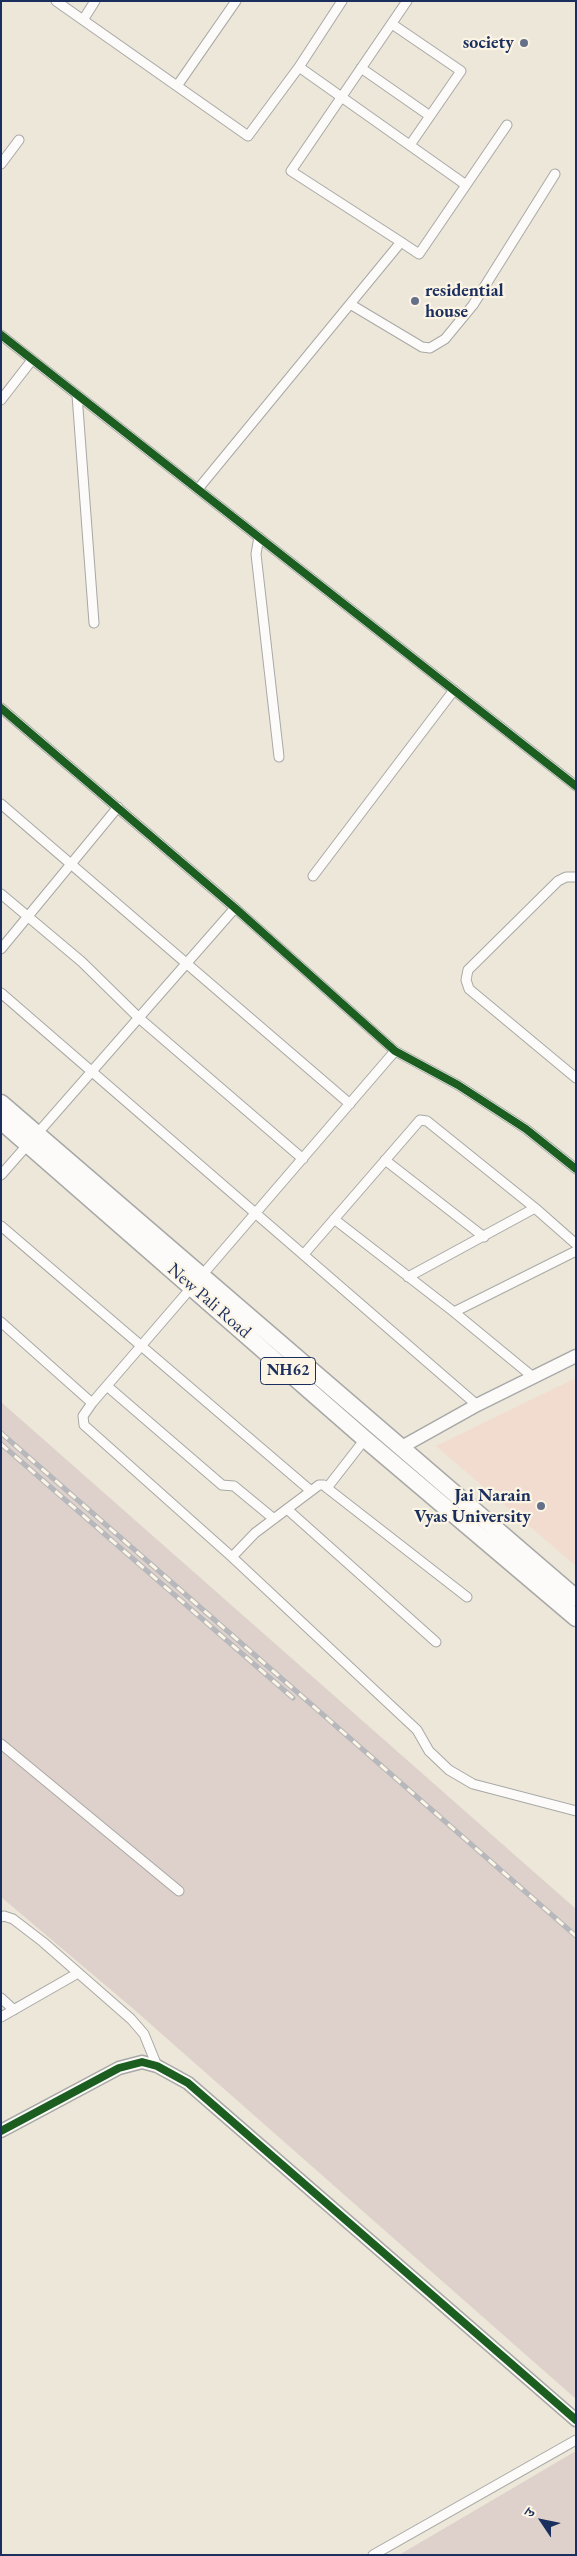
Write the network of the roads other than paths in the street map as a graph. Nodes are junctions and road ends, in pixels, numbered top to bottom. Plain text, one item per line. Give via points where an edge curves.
1 (56, 1) edge
2 (95, 1) edge
3 (236, 1) edge
4 (342, 1) edge
5 (407, 1) edge
6 (83, 20) junction
7 (392, 24) junction
8 (299, 68) junction
9 (361, 68) junction
10 (177, 86) junction
11 (341, 98) junction
12 (430, 116) junction
13 (507, 125) dead end
14 (19, 140) dead end
15 (410, 145) junction
16 (1, 164) edge
17 (555, 174) dead end
18 (466, 186) junction
19 (401, 242) junction
20 (350, 304) junction
21 (1, 335) edge
22 (32, 360) junction
23 (77, 394) junction
24 (1, 400) edge
25 (198, 489) junction
26 (259, 537) junction
27 (94, 623) dead end
28 (454, 690) junction
29 (1, 708) edge
30 (279, 757) dead end
31 (576, 786) edge
32 (1, 804) edge
33 (118, 807) junction
34 (72, 865) junction
35 (313, 876) dead end
36 (576, 877) edge
37 (1, 894) edge
38 (235, 908) junction
39 (28, 916) junction
40 (1, 949) edge
41 (187, 962) junction
42 (1, 993) edge
43 (138, 1018) junction
44 (396, 1051) junction
45 (92, 1070) junction
46 (576, 1078) edge
47 (1, 1103) edge
48 (350, 1104) junction
49 (1, 1121) edge
50 (32, 1139) junction
51 (303, 1159) junction
52 (385, 1160) junction
53 (576, 1169) edge
54 (1, 1175) edge
55 (535, 1208) junction
56 (256, 1214) junction
57 (334, 1219) junction
58 (1, 1226) edge
59 (484, 1237) junction
60 (576, 1244) edge
61 (576, 1251) edge
62 (304, 1254) junction
63 (408, 1277) junction
64 (198, 1282) junction
65 (454, 1312) junction
66 (1, 1322) edge
67 (140, 1347) junction
68 (576, 1356) edge
69 (533, 1377) junction
70 (107, 1386) junction
71 (92, 1403) junction
72 (477, 1405) junction
73 (365, 1439) junction
74 (400, 1448) junction
75 (327, 1488) junction
76 (311, 1491) junction
77 (287, 1510) junction
78 (274, 1519) junction
79 (232, 1557) junction
80 (467, 1597) dead end
81 (576, 1598) edge
82 (576, 1618) edge
83 (436, 1642) dead end
84 (1, 1744) edge
85 (576, 1812) edge
86 (179, 1892) dead end
87 (1, 1917) edge
88 (78, 1973) junction
89 (1, 1998) edge
90 (14, 2010) junction
91 (1, 2017) edge
92 (157, 2066) junction
93 (1, 2131) edge
94 (576, 2420) edge
95 (576, 2440) edge
96 (374, 2555) edge

1 - 6 street
2 - 6 street
3 - 10 street
4 - 8 street
5 - 7 street
6 - 10 street
7 - 9 street
7 - 12 street via 461,72
8 - 10 street via 248,136
8 - 11 street
9 - 11 street
9 - 12 street
11 - 15 street
11 - 19 street via 291,171
12 - 15 street
13 - 18 street
14 - 16 street
15 - 18 street
17 - 20 street via 473,306 445,340 430,348 422,347
18 - 19 street via 420,254
19 - 20 street
20 - 25 street
21 - 22 street
22 - 23 street
22 - 24 street
23 - 25 street
23 - 27 street
25 - 26 street
26 - 28 street
26 - 30 street via 256,554
28 - 31 street
28 - 35 street
29 - 33 street
32 - 34 street
33 - 34 street
33 - 38 street
34 - 39 street
34 - 41 street
36 - 46 street via 558,881 468,970 466,980 468,989
37 - 39 street
38 - 41 street
38 - 44 street
39 - 40 street
39 - 43 street via 82,962
41 - 43 street
41 - 48 street
42 - 45 street
43 - 45 street
43 - 51 street
44 - 48 street
44 - 53 street via 458,1085 526,1129
45 - 50 street
45 - 56 street
47 - 50 highway, New Pali Road / NH62
48 - 51 street
49 - 50 highway, New Pali Road / NH62
50 - 54 street
50 - 64 highway, New Pali Road / NH62
51 - 56 street
52 - 55 street via 414,1124 420,1120 427,1121
52 - 57 street
52 - 59 street
55 - 59 street
55 - 60 street
56 - 62 street
56 - 64 street
57 - 62 street
57 - 63 street
58 - 67 street
59 - 63 street
61 - 65 street
62 - 72 street
63 - 65 street
64 - 67 street
64 - 73 highway, New Pali Road / NH62
64 - 74 highway, New Pali Road / NH62
65 - 69 street
66 - 71 street
67 - 70 street
67 - 76 street
68 - 69 street
69 - 72 street
70 - 71 street
70 - 78 street via 222,1485 234,1486
71 - 79 street via 83,1416 84,1425
72 - 74 street
73 - 75 street
73 - 82 highway, New Pali Road / NH62
74 - 81 highway, New Pali Road / NH62
75 - 76 street via 321,1485
75 - 80 street
76 - 77 street
77 - 78 street
77 - 83 street
78 - 79 street
79 - 85 street via 417,1730 429,1751 450,1770 473,1784
84 - 86 street
87 - 88 street via 13,1919
88 - 90 street
88 - 92 street via 144,2034
89 - 90 street
90 - 91 street
92 - 93 street via 142,2062 119,2068
92 - 94 street via 188,2083
95 - 96 street

